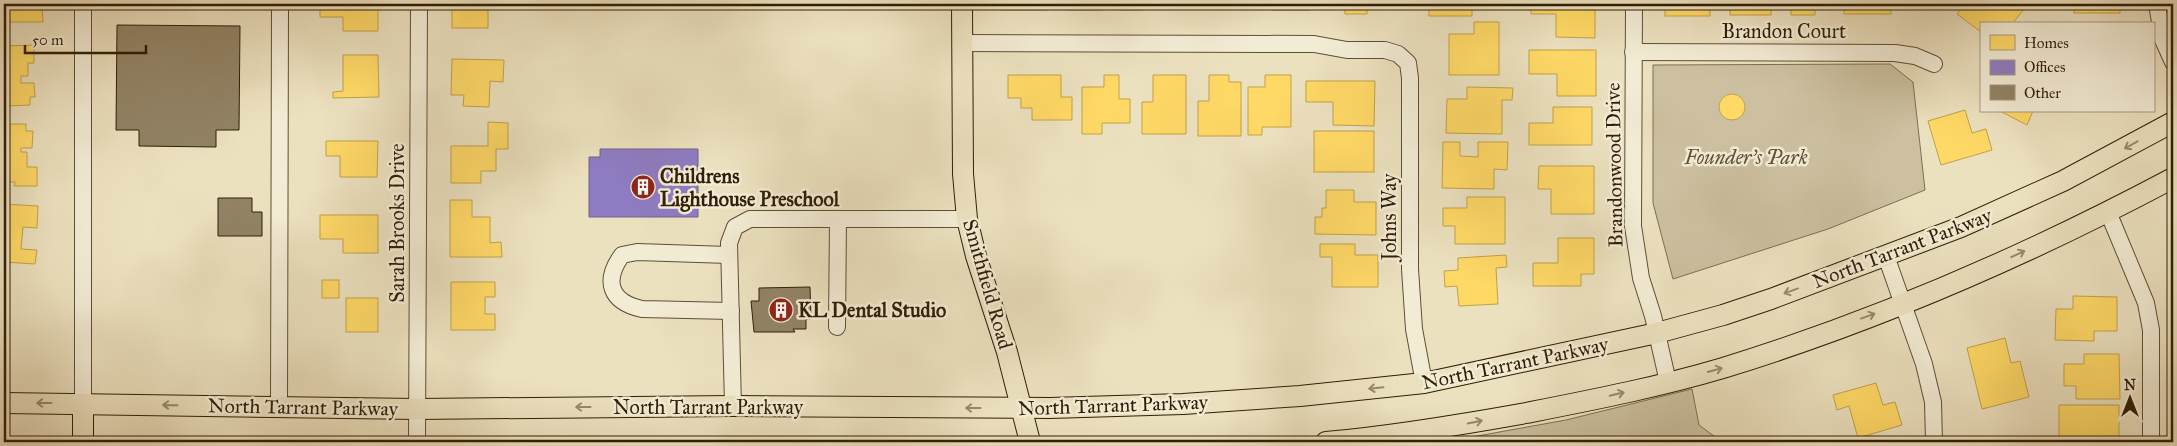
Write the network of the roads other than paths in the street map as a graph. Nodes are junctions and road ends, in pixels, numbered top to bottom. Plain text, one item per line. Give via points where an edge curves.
1 (83, 4) edge
2 (280, 4) edge
3 (419, 4) edge
4 (962, 4) edge
5 (1634, 4) edge
6 (2156, 4) edge
7 (962, 43) junction
8 (1633, 52) junction
9 (2173, 62) edge
10 (1934, 64) dead end
11 (2173, 122) edge
12 (2173, 178) edge
13 (2108, 212) junction
14 (838, 219) junction
15 (968, 219) junction
16 (729, 254) junction
17 (1886, 256) junction
18 (1902, 304) junction
19 (731, 311) junction
20 (837, 327) dead end
21 (1657, 333) junction
22 (1668, 382) junction
23 (1424, 383) junction
24 (4, 403) edge
25 (83, 404) junction
26 (279, 406) junction
27 (733, 406) junction
28 (1022, 408) junction
29 (417, 409) junction
30 (1428, 437) edge
31 (83, 442) edge
32 (417, 442) edge
33 (1030, 442) edge
34 (1326, 442) edge
35 (1934, 442) edge
36 (2151, 442) edge

1 - 25 street
2 - 26 street
3 - 29 street, Sarah Brooks Drive
4 - 7 main road, Smithfield Road
5 - 8 street, Brandonwood Drive
6 - 9 street via 2163,40
7 - 15 main road, Smithfield Road via 963,174
7 - 23 street, Johns Way via 1314,44 1398,54 1408,63 1410,78 1410,269 1414,329
8 - 10 street, Brandon Court via 1895,53 1915,56
8 - 21 street, Brandonwood Drive via 1633,226 1641,278
11 -> 17 main road, North Tarrant Parkway via 2063,180 1961,227
12 - 13 main road
18 -> 13 main road via 1970,277
13 - 36 street via 2146,303 2151,330
14 - 15 street
14 - 16 street via 750,219 736,227 729,243
14 - 20 street
15 - 28 main road, Smithfield Road
16 - 19 street
16 - 19 street via 622,254 616,264 613,292 618,300 642,309
17 - 18 street
17 -> 21 main road, North Tarrant Parkway via 1723,315
22 -> 18 main road via 1773,351
18 - 35 street via 1924,364 1933,402
19 - 27 street
21 - 22 street, Brandonwood Drive
21 - 23 main road, North Tarrant Parkway
30 -> 22 main road
23 -> 28 main road, North Tarrant Parkway via 1183,404
25 -> 24 main road, North Tarrant Parkway
26 -> 25 main road, North Tarrant Parkway
25 - 31 main road
26 - 29 main road, North Tarrant Parkway
28 -> 27 main road, North Tarrant Parkway
27 -> 29 main road, North Tarrant Parkway
28 - 33 main road, Smithfield Road
29 - 32 street, Sarah Brooks Drive
30 - 34 main road

